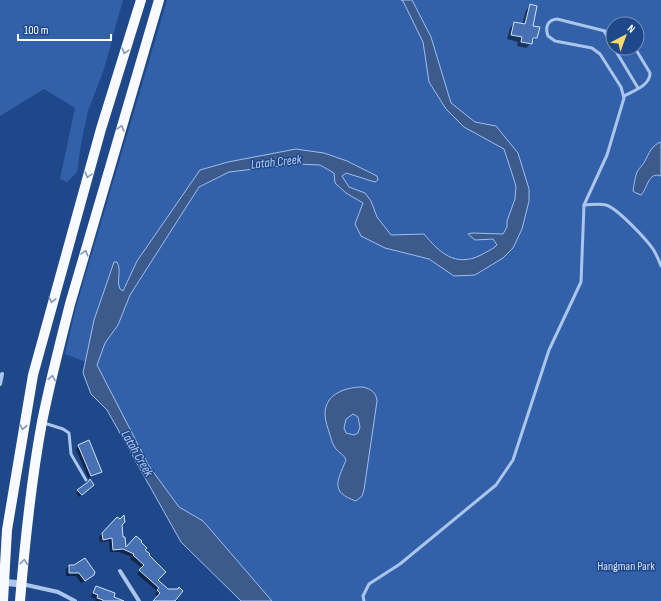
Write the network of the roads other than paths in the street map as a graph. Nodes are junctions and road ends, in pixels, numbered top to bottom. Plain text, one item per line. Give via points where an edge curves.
1 (141, 0) edge
2 (159, 0) edge
3 (604, 31) edge
4 (619, 56) edge
5 (640, 56) edge
6 (638, 88) junction
7 (624, 96) junction
8 (584, 206) junction
9 (661, 266) edge
10 (2, 374) dead end
11 (0, 384) edge
12 (42, 422) junction
13 (86, 480) dead end
14 (120, 571) dead end
15 (2, 582) edge
16 (22, 584) junction
17 (3, 601) edge
18 (20, 601) edge
19 (75, 601) edge
20 (139, 601) edge
21 (364, 601) edge

1 -> 15 highway via 101,129 32,375 7,530
12 -> 2 highway via 70,304
3 - 7 lane via 557,19 548,24 546,30 548,36 555,41 592,48 600,54
4 - 6 lane
5 - 6 lane via 650,73 650,78
6 - 7 lane
7 - 8 lane via 607,156
8 - 9 lane via 596,204 614,209 649,244
8 - 21 lane via 581,282 549,350 513,460 496,485 400,564 369,584 363,596
10 - 11 street
12 - 13 lane via 69,433 71,454
16 -> 12 highway
14 - 20 street
15 - 16 street
15 - 17 highway
16 - 18 highway
16 - 19 street via 58,592

